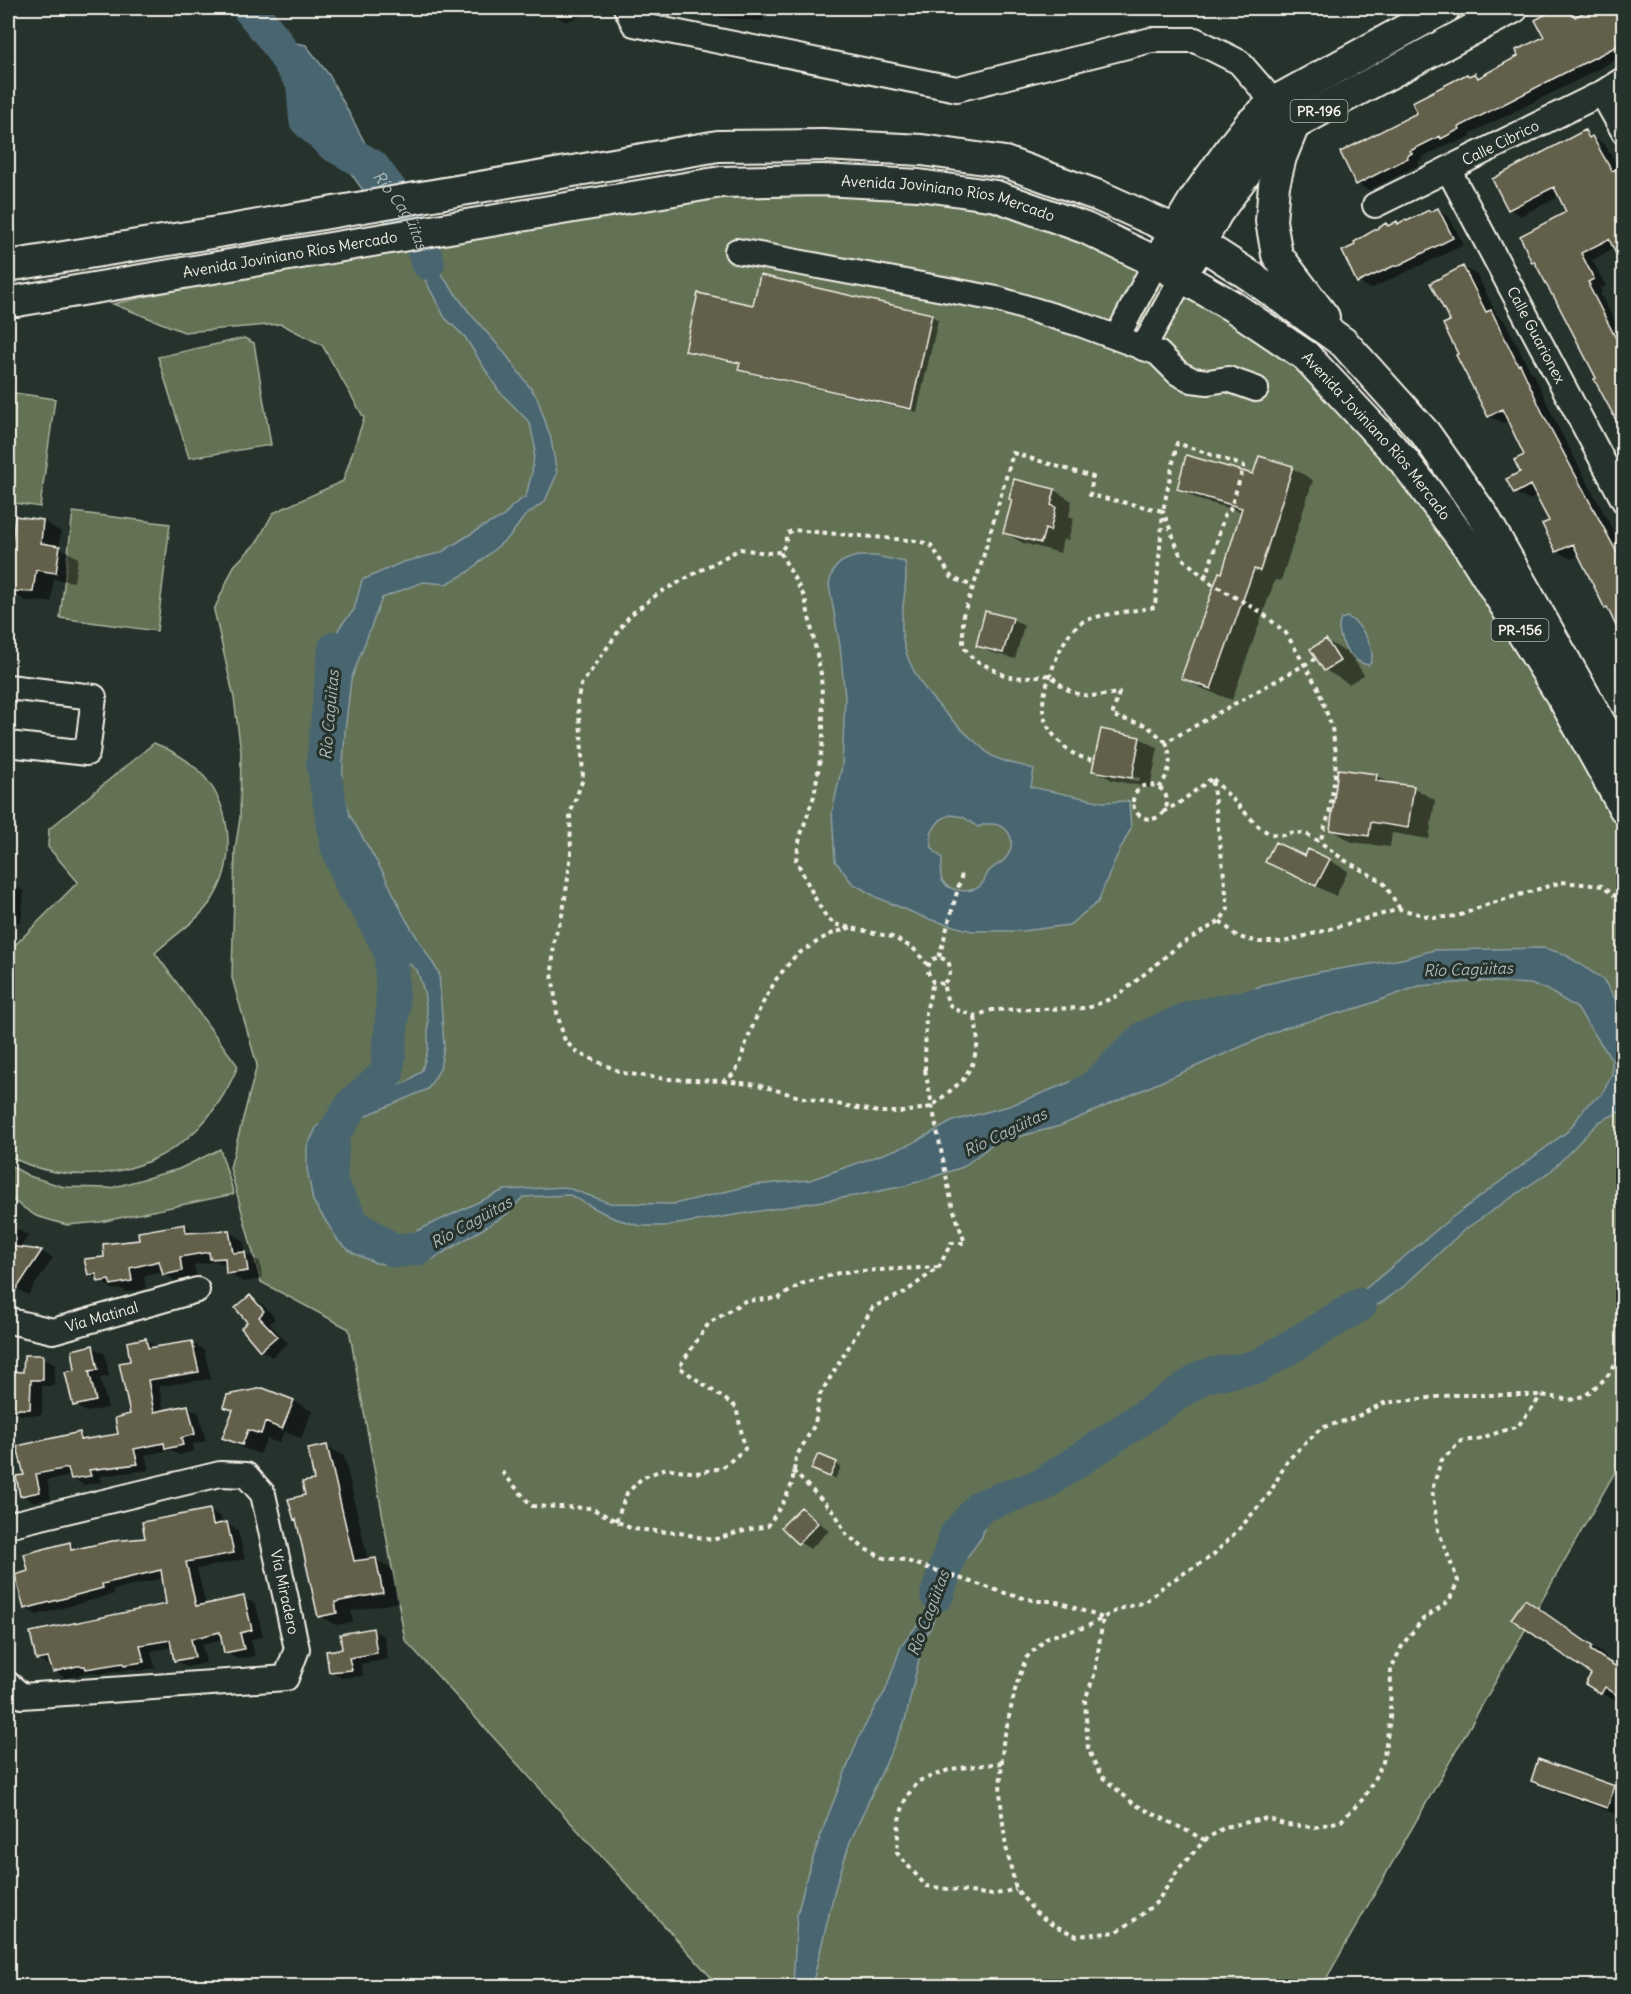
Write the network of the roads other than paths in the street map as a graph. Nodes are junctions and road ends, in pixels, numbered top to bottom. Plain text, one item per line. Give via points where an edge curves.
1 (626, 8) edge
2 (1445, 8) edge
3 (1513, 8) edge
4 (1623, 79) edge
5 (1602, 93) junction
6 (1274, 102) junction
7 (1294, 125) junction
8 (1623, 132) edge
9 (1448, 169) junction
10 (1375, 205) dead end
11 (1188, 237) junction
12 (737, 251) dead end
13 (1156, 262) junction
14 (8, 266) edge
15 (1182, 276) junction
16 (8, 301) edge
17 (1117, 337) junction
18 (1344, 343) junction
19 (1143, 348) junction
20 (1256, 389) dead end
21 (1623, 501) edge
22 (8, 687) edge
23 (8, 744) edge
24 (1623, 765) edge
25 (1623, 808) edge
26 (197, 1290) dead end
27 (8, 1318) edge
28 (8, 1526) edge
29 (8, 1684) edge

1 - 6 street via 634,24 957,89 1150,40 1195,40 1239,62
2 - 6 main road, PR-196
3 - 7 main road, PR-196
4 - 5 street, Calle Cibrico
5 - 8 street
5 - 9 street, Calle Cibrico
6 - 7 street
6 - 11 main road, PR-196 via 1234,144
7 - 11 main road, PR-196 via 1268,142 1217,213
7 - 18 main road via 1274,185 1271,221 1277,255
9 - 10 street, Calle Cibrico
9 - 21 street, Calle Guarionex
11 - 13 main road, PR-196
11 - 14 main road, Avenida Joviniano Ríos Mercado / PR-156 via 1099,196 1005,162 922,150 823,145 718,147
11 - 15 main road, PR-196
11 - 18 main road, Avenida Joviniano Ríos Mercado / PR-156
12 - 17 street via 997,299
13 - 15 main road, Avenida Joviniano Ríos Mercado / PR-156
13 - 16 main road, Avenida Joviniano Ríos Mercado / PR-156 via 1085,228 996,196 919,185 822,180 721,182
13 - 17 street
15 - 19 street
15 - 25 main road, Avenida Joviniano Ríos Mercado / PR-156 via 1306,356 1404,460 1470,549 1564,700
17 - 19 street
18 - 24 main road, Avenida Joviniano Ríos Mercado / PR-156 via 1425,433 1484,517
19 - 20 street via 1158,353 1179,374 1192,380 1228,379
22 - 23 street via 94,697 87,753
26 - 27 street, Vía Matinal via 53,1331
28 - 29 street, Vía Miradero via 220,1474 246,1475 263,1494 297,1649 286,1678 22,1696

